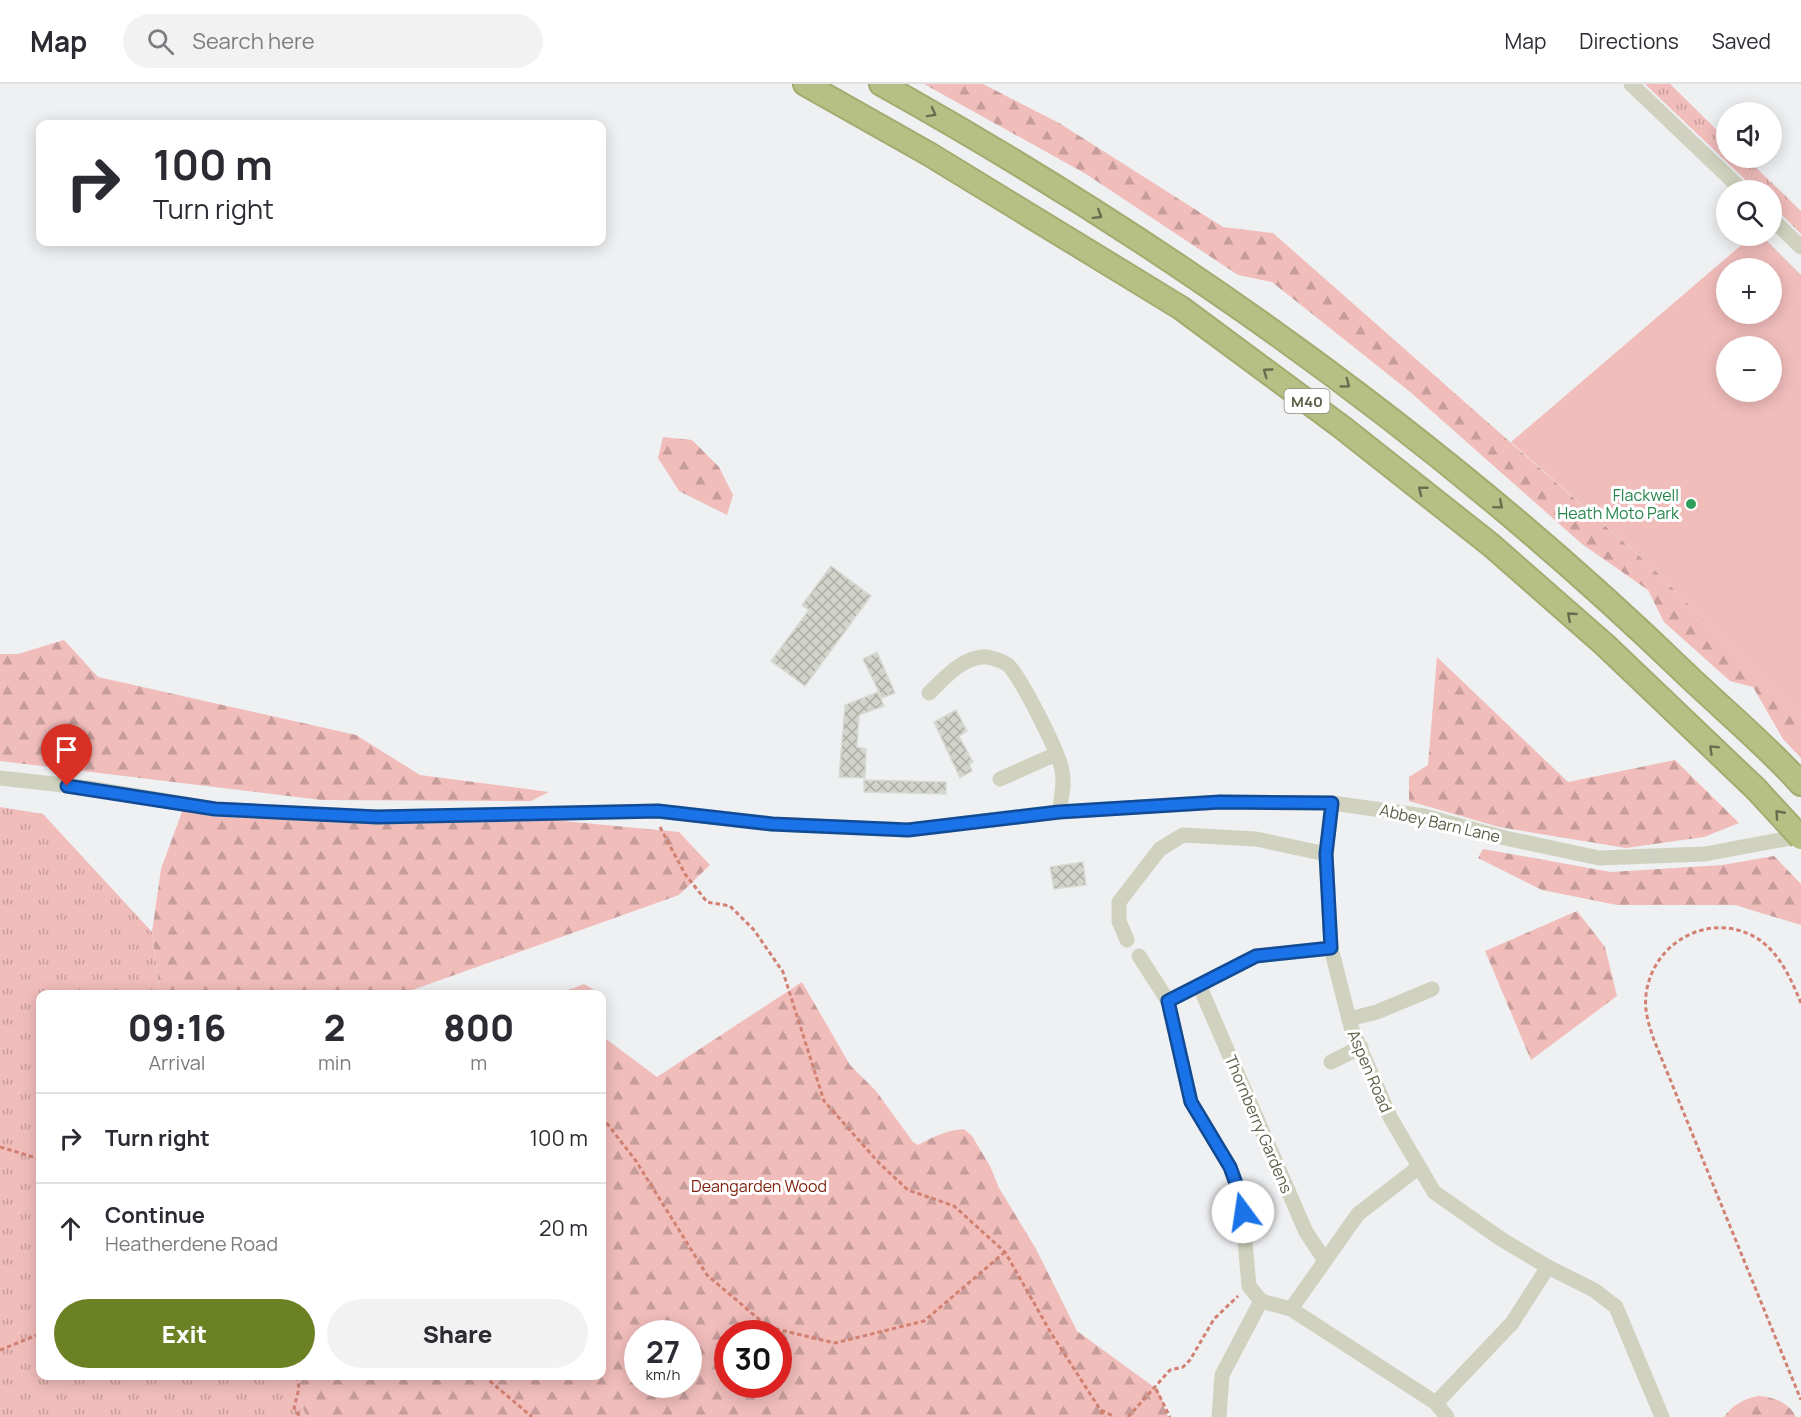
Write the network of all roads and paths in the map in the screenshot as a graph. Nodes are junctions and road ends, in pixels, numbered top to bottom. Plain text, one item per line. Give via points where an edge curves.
1 (805, 84) edge
2 (881, 84) edge
3 (1631, 84) edge
4 (1732, 180) edge
5 (1782, 229) edge
6 (1801, 247) edge
7 (929, 693) dead end
8 (1056, 754) junction
9 (0, 778) edge
10 (1000, 779) dead end
11 (1798, 780) edge
12 (1332, 803) junction
13 (658, 811) junction
14 (1059, 812) junction
15 (1801, 837) edge
16 (1326, 854) junction
17 (1126, 940) dead end
18 (1331, 948) junction
19 (1139, 956) dead end
20 (1199, 985) junction
21 (1431, 989) dead end
22 (1168, 1001) junction
23 (1801, 1003) edge
24 (1349, 1019) junction
25 (1361, 1047) junction
26 (1331, 1062) dead end
27 (606, 1122) edge
28 (0, 1147) edge
29 (36, 1158) edge
30 (1419, 1167) junction
31 (1005, 1252) junction
32 (1324, 1259) junction
33 (1548, 1267) junction
34 (1249, 1286) junction
35 (1261, 1301) junction
36 (1291, 1309) junction
37 (36, 1336) edge
38 (0, 1350) edge
39 (298, 1380) edge
40 (489, 1380) edge
41 (1156, 1389) junction
42 (1801, 1400) edge
43 (1436, 1403) junction
44 (1101, 1410) junction
45 (300, 1417) edge
46 (531, 1417) edge
47 (1105, 1417) edge
48 (1115, 1417) edge
49 (1128, 1417) edge
50 (1170, 1417) edge
51 (1219, 1417) edge
52 (1447, 1417) edge
53 (1662, 1417) edge

15 -> 1 highway, M40, bridge via 1605,645 1509,561 1343,428 1180,308 929,154
2 -> 11 highway, M40 via 958,127 1214,288 1359,394 1497,503 1620,610
3 - 4 street
5 - 6 street
7 - 8 street via 969,661 983,656 1006,663 1021,679
8 - 10 street
8 - 14 street via 1064,785
9 - 13 street, Abbey Barn Lane via 226,809 377,817
12 - 14 street, Abbey Barn Lane via 1220,802
12 - 15 street, Abbey Barn Lane via 1424,816 1599,858 1705,854
12 - 16 street, Aspen Road
13 - 14 street, Abbey Barn Lane via 772,824 908,830
13 - 31 path via 660,827 685,874 707,902 730,906 754,930 783,972 824,1101 908,1190 954,1206
16 - 17 street via 1256,839 1183,835 1160,849 1119,902 1119,921
16 - 18 street, Aspen Road
18 - 20 street via 1256,956
18 - 24 street, Aspen Road
19 - 22 street
20 - 22 street
20 - 32 street, Thornberry Gardens via 1305,1232
21 - 24 street via 1377,1012
22 - 34 street via 1191,1102 1230,1167 1241,1197
23 - 42 path via 1788,972 1755,937 1709,927 1678,939 1664,953 1654,968 1645,996 1654,1040
24 - 25 street, Aspen Road
25 - 26 street
25 - 30 street, Aspen Road via 1390,1117
27 - 31 path via 636,1161 707,1275 768,1327 835,1343 924,1321
28 - 29 path
30 - 32 street via 1358,1214
30 - 33 street, Aspen Road via 1434,1192
31 - 44 path
32 - 36 street
33 - 43 street via 1512,1323
33 - 53 street, Aspen Road via 1594,1290 1616,1307
34 - 35 street
34 - 41 path via 1214,1319 1190,1360 1170,1370
35 - 36 street
35 - 51 street via 1222,1375
36 - 43 street
37 - 38 path
39 - 45 path via 294,1408
40 - 46 path
41 - 49 path
41 - 50 path
43 - 52 street
44 - 47 path
44 - 48 path

